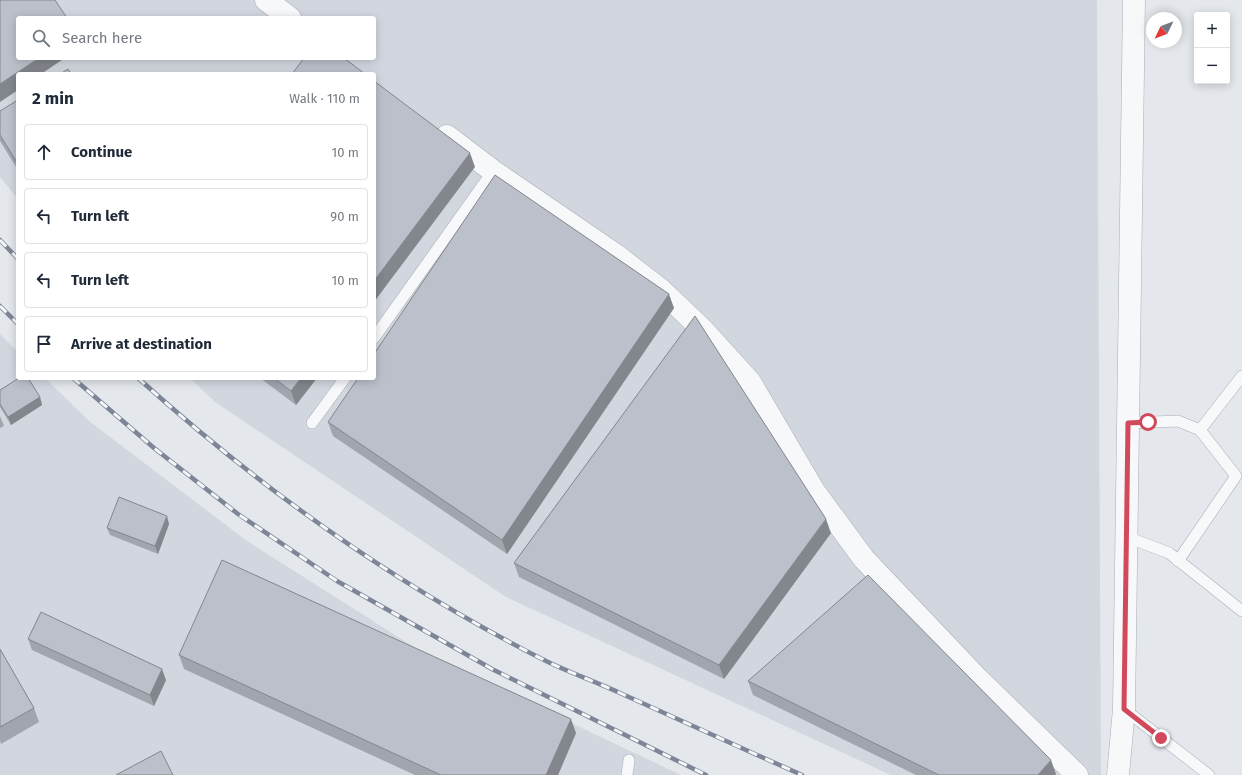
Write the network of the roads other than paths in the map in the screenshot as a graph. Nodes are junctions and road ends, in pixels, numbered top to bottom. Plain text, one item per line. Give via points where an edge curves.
1 (266, 0) edge
2 (1134, 0) edge
3 (287, 16) edge
4 (430, 124) edge
5 (493, 171) junction
6 (376, 335) edge
7 (1242, 376) edge
8 (344, 380) edge
9 (312, 423) dead end
10 (1128, 423) junction
11 (1200, 430) junction
12 (1239, 478) edge
13 (1127, 537) junction
14 (1178, 560) junction
15 (1242, 611) edge
16 (1124, 709) junction
17 (629, 760) dead end
18 (627, 775) edge
19 (1077, 775) edge
20 (1118, 775) edge
21 (1209, 775) edge

1 - 3 street
2 - 10 street
4 - 5 street
5 - 6 lane
5 - 19 street via 622,260 661,290 702,329 750,382 814,492 864,559 978,679
7 - 11 lane
8 - 9 lane
10 - 11 lane via 1178,421
10 - 13 street
11 - 12 lane
12 - 14 lane
13 - 14 lane via 1169,553
13 - 16 street
14 - 15 lane
16 - 20 street
16 - 21 lane
17 - 18 lane

